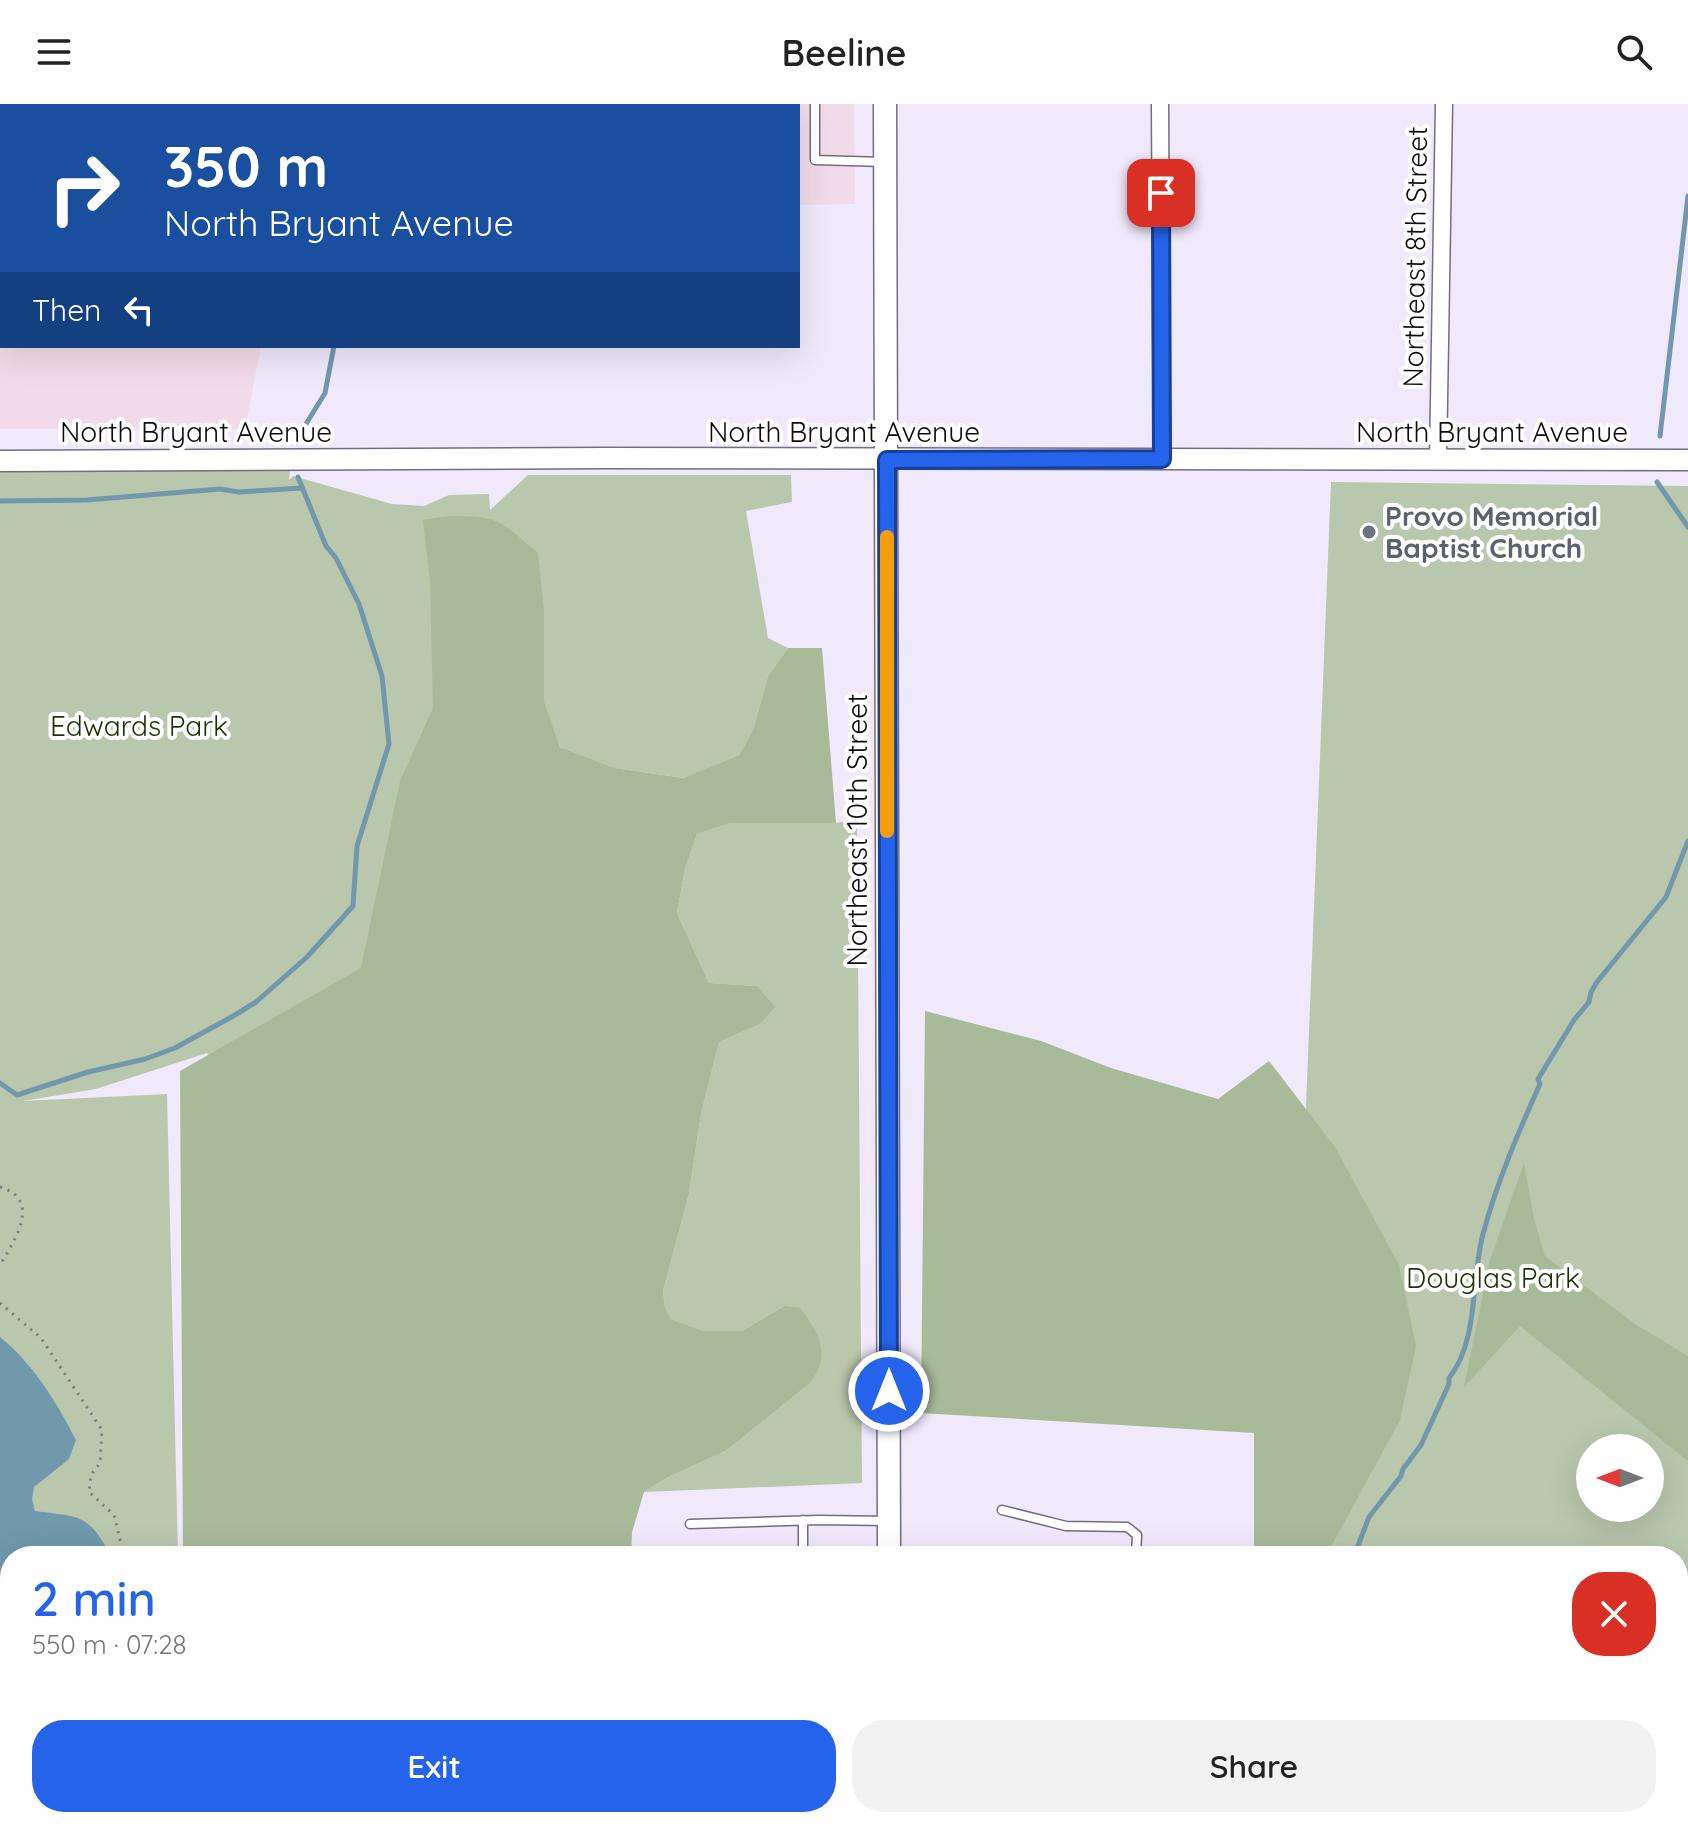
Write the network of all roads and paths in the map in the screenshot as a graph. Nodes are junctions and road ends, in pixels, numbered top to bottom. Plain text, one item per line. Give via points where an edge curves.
1 (815, 104) edge
2 (885, 104) edge
3 (1160, 104) edge
4 (1444, 104) edge
5 (885, 162) junction
6 (1162, 459) junction
7 (887, 460) junction
8 (1438, 460) junction
9 (1688, 460) edge
10 (0, 461) edge
11 (0, 1187) edge
12 (0, 1265) edge
13 (0, 1303) edge
14 (1002, 1510) dead end
15 (803, 1520) junction
16 (889, 1521) junction
17 (690, 1524) dead end
18 (122, 1546) edge
19 (803, 1546) edge
20 (889, 1546) edge
21 (1136, 1546) edge

1 - 5 lane via 815,160
2 - 5 main road, Northeast 10th Street
3 - 6 street
4 - 8 street, Northeast 8th Street
5 - 7 main road, Northeast 10th Street
6 - 7 street, North Bryant Avenue
6 - 8 street, North Bryant Avenue
7 - 10 street, North Bryant Avenue
7 - 16 main road, Northeast 10th Street
8 - 9 street, North Bryant Avenue
11 - 12 path via 11,1191 22,1207 23,1226
13 - 18 path via 41,1338 102,1430 100,1463 91,1475 89,1492 114,1515
14 - 21 lane via 1066,1526 1127,1527 1137,1535
15 - 16 lane
15 - 17 lane
15 - 19 lane
16 - 20 main road, Northeast 10th Street

